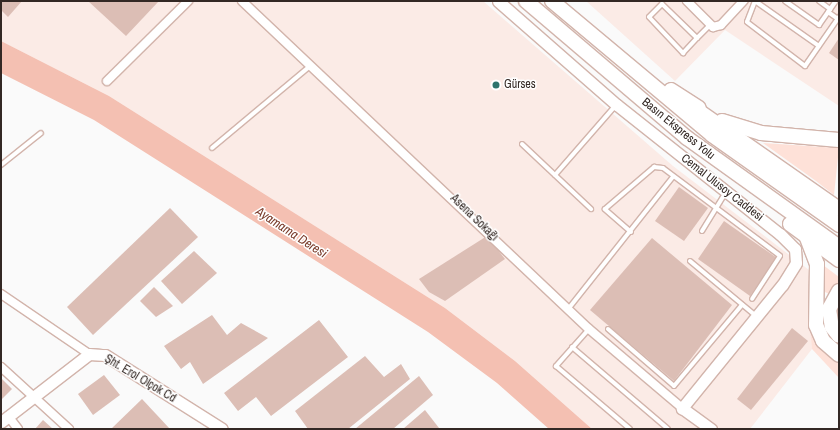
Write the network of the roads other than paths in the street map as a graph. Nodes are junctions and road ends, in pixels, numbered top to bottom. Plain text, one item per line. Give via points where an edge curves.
1 (188, 1) edge
2 (242, 1) edge
3 (498, 1) edge
4 (526, 1) edge
5 (552, 1) edge
6 (687, 1) edge
7 (743, 1) edge
8 (755, 1) edge
9 (785, 1) edge
10 (819, 1) edge
11 (836, 1) edge
12 (829, 11) junction
13 (838, 18) edge
14 (709, 26) junction
15 (697, 38) junction
16 (819, 46) junction
17 (610, 51) junction
18 (310, 66) junction
19 (107, 82) dead end
20 (671, 90) junction
21 (617, 105) junction
22 (41, 133) dead end
23 (687, 138) junction
24 (839, 140) edge
25 (522, 144) dead end
26 (212, 148) dead end
27 (1, 165) edge
28 (555, 175) junction
29 (674, 177) junction
30 (726, 192) junction
31 (717, 207) junction
32 (591, 209) dead end
33 (839, 209) edge
34 (839, 225) edge
35 (702, 231) dead end
36 (631, 232) junction
37 (807, 238) junction
38 (839, 247) edge
39 (839, 260) edge
40 (690, 261) dead end
41 (839, 291) edge
42 (1, 294) edge
43 (752, 299) dead end
44 (742, 305) junction
45 (569, 308) junction
46 (756, 316) junction
47 (588, 329) junction
48 (608, 329) dead end
49 (839, 336) edge
50 (572, 347) junction
51 (90, 354) junction
52 (839, 356) edge
53 (1, 367) edge
54 (32, 398) junction
55 (682, 408) junction
56 (4, 419) edge
57 (18, 429) edge
58 (69, 429) edge
59 (222, 429) edge
60 (630, 429) edge
61 (668, 429) edge
62 (711, 429) edge

1 - 19 street
2 - 18 street, Asena Sokağı
3 - 21 main road, Cemal Ulusoy Caddesi
4 - 23 highway, Basın Ekspress Yolu
5 - 17 highway, Basın Ekspress Yolu
6 - 14 street
7 - 14 street via 721,26
8 - 16 lane
8 - 16 lane via 747,22 805,66
9 - 12 lane via 819,25
10 - 12 lane
11 - 12 lane
12 - 13 lane
13 - 16 lane
14 - 15 lane
15 - 15 lane via 683,53 649,17 662,4
17 - 20 highway
17 - 34 highway, Basın Ekspress Yolu via 712,135
18 - 26 lane
18 - 45 street, Asena Sokağı
20 - 24 highway via 720,120 745,130
20 - 33 highway
21 - 28 lane
21 - 30 main road, Cemal Ulusoy Caddesi
22 - 27 lane
23 - 37 highway via 720,172
23 - 38 highway, Basın Ekspress Yolu
25 - 28 lane
28 - 32 lane
29 - 31 lane
29 - 36 lane
29 - 36 lane via 663,168 654,168 606,207 606,214
30 - 31 lane
30 - 46 main road, Cemal Ulusoy Caddesi via 780,234 796,256 782,285
31 - 35 lane
31 - 43 lane via 780,256
36 - 45 lane
37 - 39 highway
37 - 52 highway via 817,264 816,325 823,341
40 - 44 lane
41 - 49 highway via 829,309 832,326
42 - 51 street
44 - 46 lane
44 - 48 lane via 674,386
45 - 47 street, Asena Sokağı
46 - 55 main road, Cemal Ulusoy Caddesi
47 - 50 lane
47 - 55 street, Asena Sokağı
50 - 60 lane via 556,366
50 - 61 lane
51 - 54 main road, Şht. Erol Olçok Cd
51 - 59 main road, Şht. Erol Olçok Cd via 105,355
53 - 54 street
54 - 56 main road, Şht. Erol Olçok Cd
54 - 58 street
55 - 62 main road, Asena Sokağı
56 - 57 street

